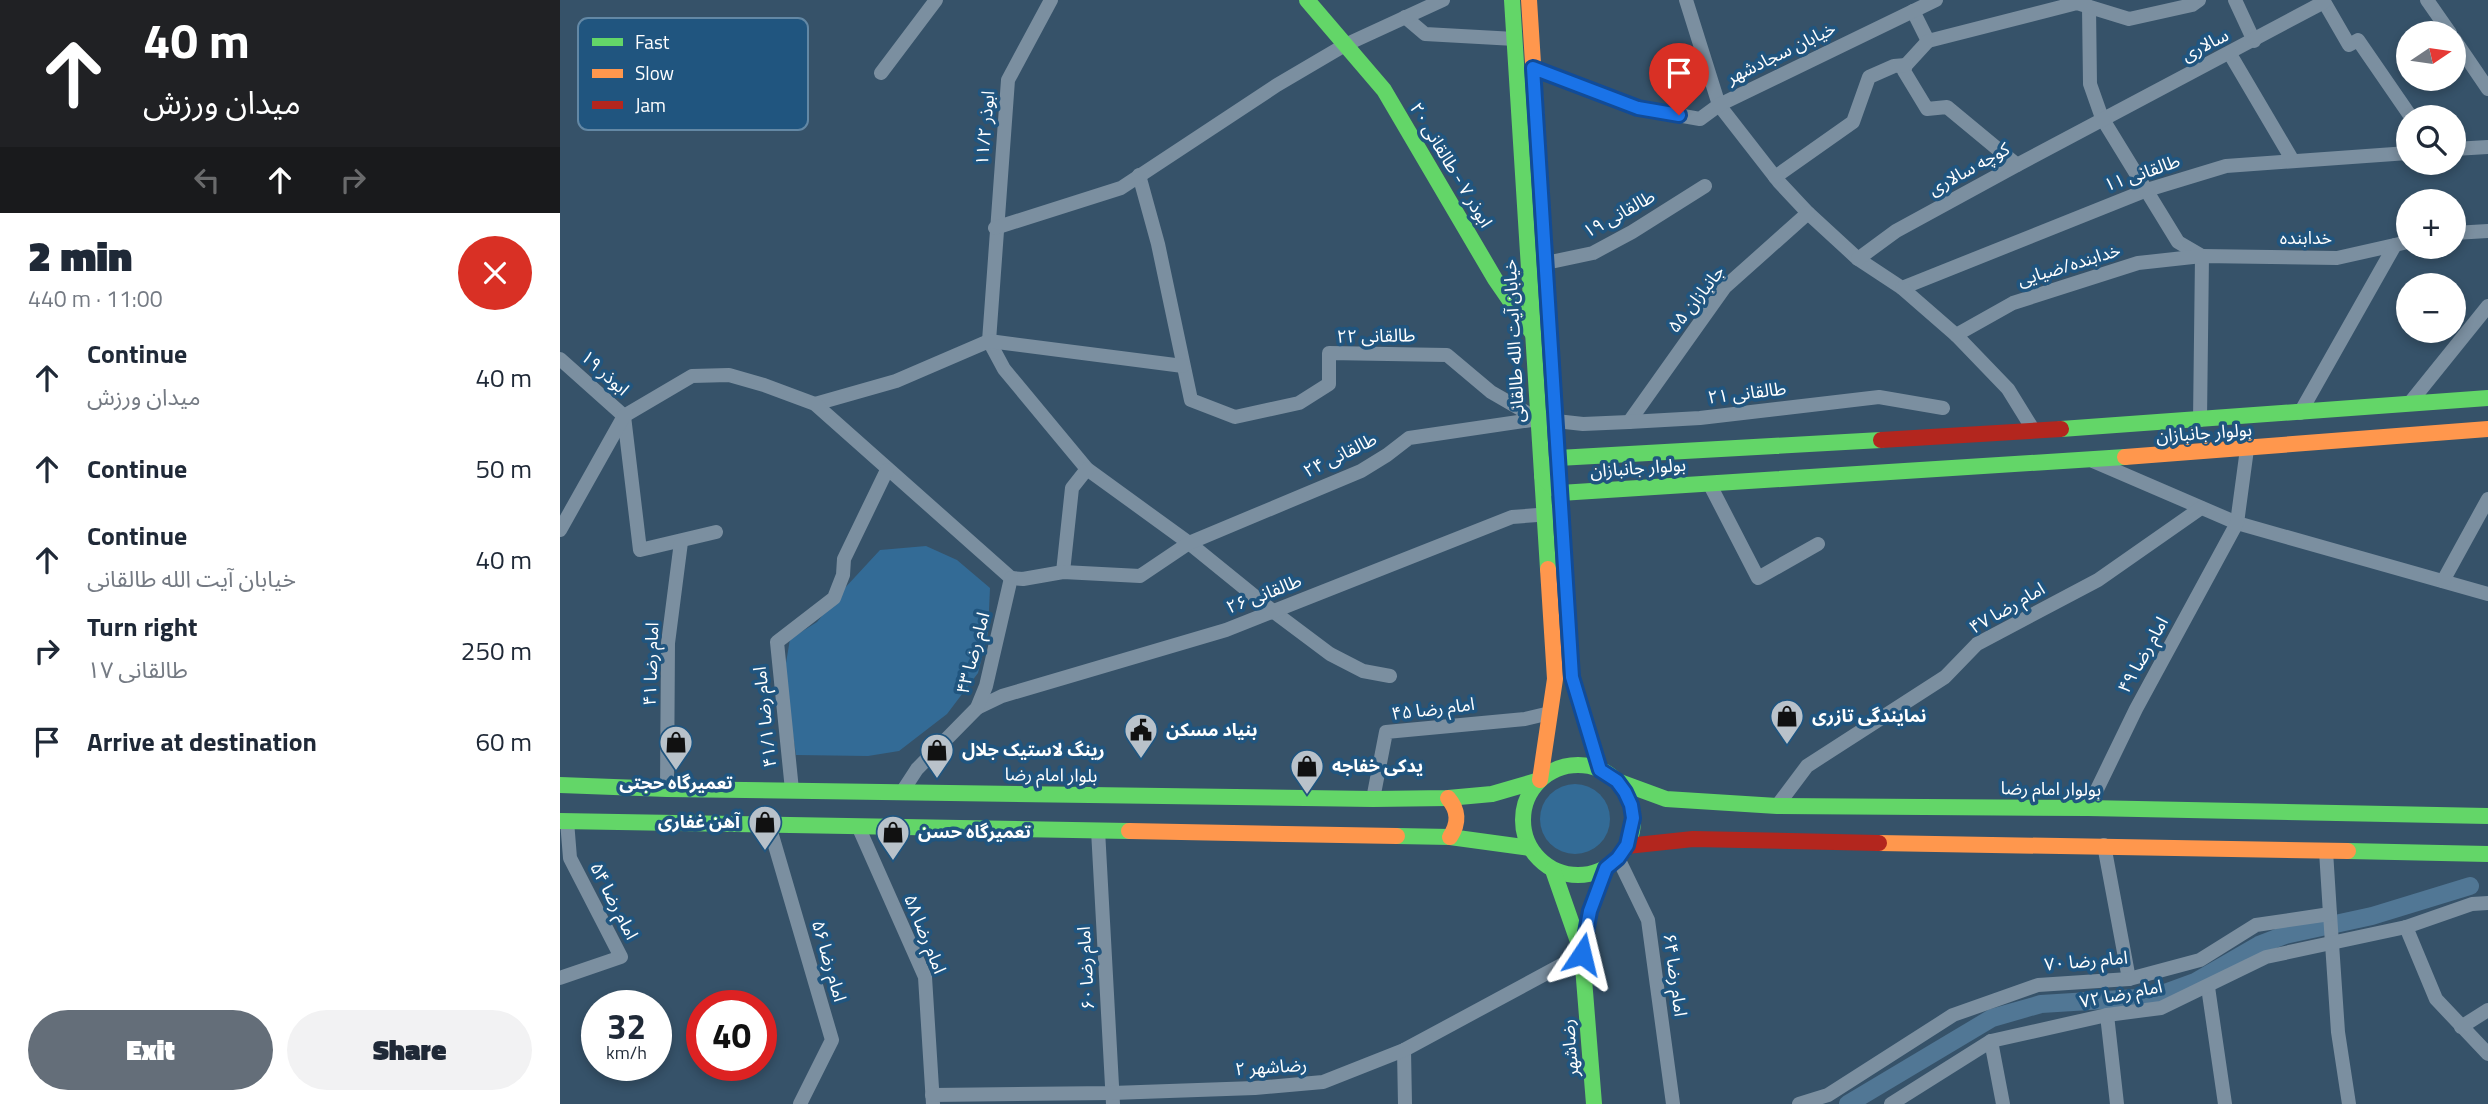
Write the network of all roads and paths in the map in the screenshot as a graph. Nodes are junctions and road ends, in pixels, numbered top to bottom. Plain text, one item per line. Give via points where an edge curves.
1 (936, 0) edge
2 (1051, 0) edge
3 (1307, 0) edge
4 (1443, 0) edge
5 (1513, 0) edge
6 (1529, 0) edge
7 (1686, 0) edge
8 (1936, 0) edge
9 (2199, 0) edge
10 (2235, 0) edge
11 (2427, 0) edge
12 (2323, 1) edge
13 (2089, 7) junction
14 (1913, 11) junction
15 (1405, 17) junction
16 (2442, 21) edge
17 (1515, 39) junction
18 (1928, 41) junction
19 (2254, 41) junction
20 (1345, 45) junction
21 (2230, 54) junction
22 (2466, 57) edge
23 (1906, 65) junction
24 (1533, 68) junction
25 (881, 73) dead end
26 (2488, 89) edge
27 (1719, 105) junction
28 (2404, 105) edge
29 (2102, 118) junction
30 (2488, 147) edge
31 (2466, 148) edge
32 (2396, 153) edge
33 (2293, 161) junction
34 (2017, 165) junction
35 (1139, 176) junction
36 (1775, 177) junction
37 (1705, 186) dead end
38 (2147, 190) junction
39 (1808, 214) junction
40 (995, 228) junction
41 (2488, 231) edge
42 (2466, 232) edge
43 (2396, 245) edge
44 (2396, 252) edge
45 (2202, 256) junction
46 (1858, 259) junction
47 (1546, 263) junction
48 (1902, 288) junction
49 (2488, 306) edge
50 (1956, 335) junction
51 (1534, 336) junction
52 (989, 341) junction
53 (1552, 357) junction
54 (562, 364) edge
55 (1183, 366) junction
56 (2488, 398) edge
57 (815, 404) junction
58 (2409, 404) junction
59 (1943, 408) dead end
60 (2366, 408) junction
61 (2300, 413) junction
62 (624, 416) junction
63 (1538, 419) junction
64 (2200, 420) junction
65 (1555, 422) junction
66 (1629, 422) junction
67 (2488, 429) edge
68 (2034, 431) junction
69 (2369, 439) junction
70 (2248, 449) junction
71 (1641, 452) junction
72 (1558, 458) junction
73 (2088, 459) junction
74 (1087, 469) junction
75 (887, 470) junction
76 (1542, 476) junction
77 (1709, 483) junction
78 (1643, 487) junction
79 (1560, 493) junction
80 (2488, 499) edge
81 (2201, 508) junction
82 (1553, 514) junction
83 (2237, 523) junction
84 (560, 530) edge
85 (716, 532) dead end
86 (681, 542) junction
87 (1189, 543) junction
88 (1818, 544) dead end
89 (1063, 572) junction
90 (1011, 578) junction
91 (2443, 581) junction
92 (2488, 594) edge
93 (1273, 612) junction
94 (1390, 676) dead end
95 (1563, 678) junction
96 (977, 708) junction
97 (1550, 713) junction
98 (1600, 770) junction
99 (1540, 780) junction
100 (1617, 781) junction
101 (560, 785) edge
102 (667, 789) junction
103 (792, 790) junction
104 (902, 792) junction
105 (1448, 798) junction
106 (1373, 799) junction
107 (1696, 802) junction
108 (1777, 806) junction
109 (2088, 808) junction
110 (2488, 816) edge
111 (564, 821) edge
112 (769, 825) junction
113 (858, 825) junction
114 (1098, 830) junction
115 (1450, 837) junction
116 (1693, 839) junction
117 (2104, 845) junction
118 (1530, 848) junction
119 (2326, 851) junction
120 (2488, 854) edge
121 (1617, 857) junction
122 (1553, 870) junction
123 (2488, 903) edge
124 (2330, 914) junction
125 (2406, 927) junction
126 (2332, 943) junction
127 (1583, 950) junction
128 (560, 978) edge
129 (2129, 979) junction
130 (2208, 987) junction
131 (2488, 1010) edge
132 (2107, 1015) junction
133 (2461, 1027) junction
134 (1991, 1041) junction
135 (1404, 1050) junction
136 (2488, 1054) edge
137 (1255, 1088) junction
138 (1112, 1099) edge
139 (933, 1100) edge
140 (1893, 1103) edge
141 (800, 1104) edge
142 (1253, 1104) edge
143 (1405, 1104) edge
144 (1594, 1104) edge
145 (1673, 1104) edge
146 (1799, 1104) edge
147 (2003, 1104) edge
148 (2117, 1104) edge
149 (2225, 1104) edge
150 (2349, 1104) edge

1 - 25 street
2 - 40 street, ابوذر ۱۱/۲ via 1008,79
3 - 20 main road, ابوذر ۷ - طالقانی ۲۰
4 - 15 street
5 - 17 main road, خیابان آیت الله طالقانی
6 - 24 main road, خیابان آیت الله طالقانی
7 - 27 street
8 - 14 street, خیابان سجادشهر
9 - 13 street via 2129,19
10 - 19 street
11 - 16 street
12 - 19 street, سالاری
12 - 28 street via 2349,45 2358,40
13 - 18 street via 2077,3
13 - 29 street via 2090,85
14 - 18 street
14 - 27 street, خیابان سجادشهر
15 - 17 street via 1425,34
15 - 20 street
17 - 51 main road, خیابان آیت الله طالقانی
18 - 23 street
19 - 21 street, سالاری
20 - 35 street
20 - 51 main road, ابوذر ۷ - طالقانی ۲۰ via 1384,90 1495,279
21 - 29 street, سالاری
21 - 33 street
22 - 26 street
23 - 34 street via 1904,71 1927,109 1947,107
23 - 36 street via 1869,77 1853,122
24 - 27 street, خیابان سجادشهر via 1638,108 1700,119
24 - 47 main road, خیابان آیت الله طالقانی
27 - 36 street
29 - 34 street, کوچه سالاری
29 - 38 street
30 - 31 street
32 - 33 street, طالقانی ۱۱
33 - 38 street, طالقانی ۱۱ via 2226,166
34 - 46 street, کوچه سالاری via 1896,232
35 - 40 street via 1121,188
35 - 55 street
36 - 39 street
37 - 47 street, طالقانی ۱۹ via 1593,253
38 - 45 street via 2178,242
38 - 48 street, طالقانی ۱۱
39 - 46 street
39 - 66 street, جانبازان ۵۵ via 1725,287
40 - 52 street, ابوذر ۱۱/۲
41 - 42 street
43 - 45 street, خدابنده via 2337,257
44 - 61 street
45 - 50 street, خدابنده/ضیایی via 2138,263 2013,303
45 - 64 street
46 - 48 street
47 - 53 main road, خیابان آیت الله طالقانی
48 - 50 street
49 - 58 street
50 - 68 street via 2008,389
51 - 53 main road, ابوذر ۷ - طالقانی ۲۰
51 - 63 main road, خیابان آیت الله طالقانی
52 - 55 street
52 - 57 street via 896,381
52 - 74 street via 1004,369
53 - 65 main road, خیابان آیت الله طالقانی
54 - 62 street, ابوذر ۱۹
55 - 63 street, طالقانی ۲۲ via 1191,400 1235,417 1299,403 1329,384 1329,353 1447,355 1491,392
56 - 58 main road, بولوار جانبازان
57 - 62 street via 729,375 692,376
57 - 75 street
58 - 60 main road, بولوار جانبازان
59 - 66 street, طالقانی ۲۱ via 1879,397
60 - 61 main road, بولوار جانبازان
60 - 69 main road
61 - 64 main road, بولوار جانبازان
62 - 84 street
62 - 86 street via 640,550
63 - 65 street, طالقانی ۲۴
63 - 76 main road, خیابان آیت الله طالقانی
63 - 87 street, طالقانی ۲۴ via 1409,438 1361,471
64 - 68 main road, بولوار جانبازان
65 - 66 street, طالقانی ۲۱
65 - 72 main road, خیابان آیت الله طالقانی
67 - 69 main road, بولوار جانبازان
68 - 71 main road, بولوار جانبازان
69 - 70 main road, بولوار جانبازان
70 - 73 main road, بولوار جانبازان
70 - 83 street
71 - 72 main road, بولوار جانبازان
71 - 78 main road
72 - 76 main road
72 - 79 main road, خیابان آیت الله طالقانی
73 - 77 main road, بولوار جانبازان
73 - 81 street
74 - 87 street
74 - 89 street via 1072,488
75 - 90 street
75 - 103 street, امام رضا ۴۱/۱ via 844,559 834,598 777,642
76 - 79 main road
76 - 82 main road, خیابان آیت الله طالقانی
77 - 78 main road, بولوار جانبازان
77 - 88 street via 1758,578
78 - 79 main road, بولوار جانبازان
79 - 82 main road, خیابان آیت الله طالقانی
80 - 91 street
81 - 83 street
81 - 108 street, امام رضا ۴۷ via 2098,580 1978,644 1945,677 1807,766
82 - 93 street, طالقانی ۲۶ via 1512,517
82 - 95 main road, خیابان آیت الله طالقانی
83 - 91 street
83 - 109 street, امام رضا ۴۹
85 - 86 street
86 - 102 street, امام رضا ۴۱ via 668,643
87 - 89 street, طالقانی ۲۴ via 1140,576
87 - 93 street
89 - 90 street, طالقانی ۲۴
90 - 96 street, امام رضا ۴۳
91 - 92 street
93 - 94 street via 1345,664
93 - 96 street, طالقانی ۲۶ via 1002,696
95 - 97 main road
95 - 98 main road
96 - 104 street, امام رضا ۴۳ via 917,769
97 - 99 main road
97 - 106 street, امام رضا ۴۵ via 1386,732
98 - 99 main road via 1562,767
98 - 100 main road
99 - 105 main road, بلوار امام رضا via 1492,794
99 - 118 main road via 1524,813
100 - 107 main road, بولوار امام رضا via 1666,799
100 - 121 main road via 1633,818
101 - 102 main road, بلوار امام رضا
102 - 103 main road, بلوار امام رضا
103 - 104 main road, بلوار امام رضا
104 - 106 main road, بلوار امام رضا
105 - 106 main road, بلوار امام رضا
105 - 115 main road via 1458,818
107 - 108 main road, بولوار امام رضا
107 - 116 main road via 1690,819
108 - 109 main road, بولوار امام رضا
109 - 110 main road, بولوار امام رضا
111 - 112 main road
111 - 128 street, امام رضا ۵۴ via 570,858 621,957
112 - 113 main road
112 - 141 street, امام رضا ۵۶ via 832,1040
113 - 114 main road
113 - 139 street, امام رضا ۵۸ via 925,977
114 - 115 main road
114 - 138 street, امام رضا ۶۰
115 - 118 main road
116 - 117 main road
116 - 121 main road
117 - 119 main road
117 - 129 street
118 - 122 main road
119 - 120 main road
119 - 124 street
121 - 122 main road via 1589,874
121 - 127 main road via 1590,911
121 - 145 street, امام رضا ۶۴ via 1648,920
122 - 127 main road
123 - 125 street, امام رضا ۷۲ via 2472,904
124 - 126 street
124 - 129 street, امام رضا ۷۰ via 2256,925 2200,960
125 - 126 street, امام رضا ۷۲
125 - 133 street via 2436,999
126 - 130 street, امام رضا ۷۲ via 2266,957
126 - 150 street
127 - 135 street, رضاشهر ۲
127 - 144 main road, رضاشهر
129 - 146 street, امام رضا ۷۰ via 2038,985 1953,1015 1828,1095
130 - 132 street, امام رضا ۷۲ via 2161,1009
130 - 149 street
131 - 133 street
132 - 134 street, امام رضا ۷۲
132 - 148 street
133 - 136 street
134 - 140 street, امام رضا ۷۲
134 - 147 street
135 - 137 street, رضاشهر ۲ via 1323,1082
135 - 143 street
137 - 138 street, رضاشهر ۲
137 - 142 street
138 - 139 street, رضاشهر ۲

